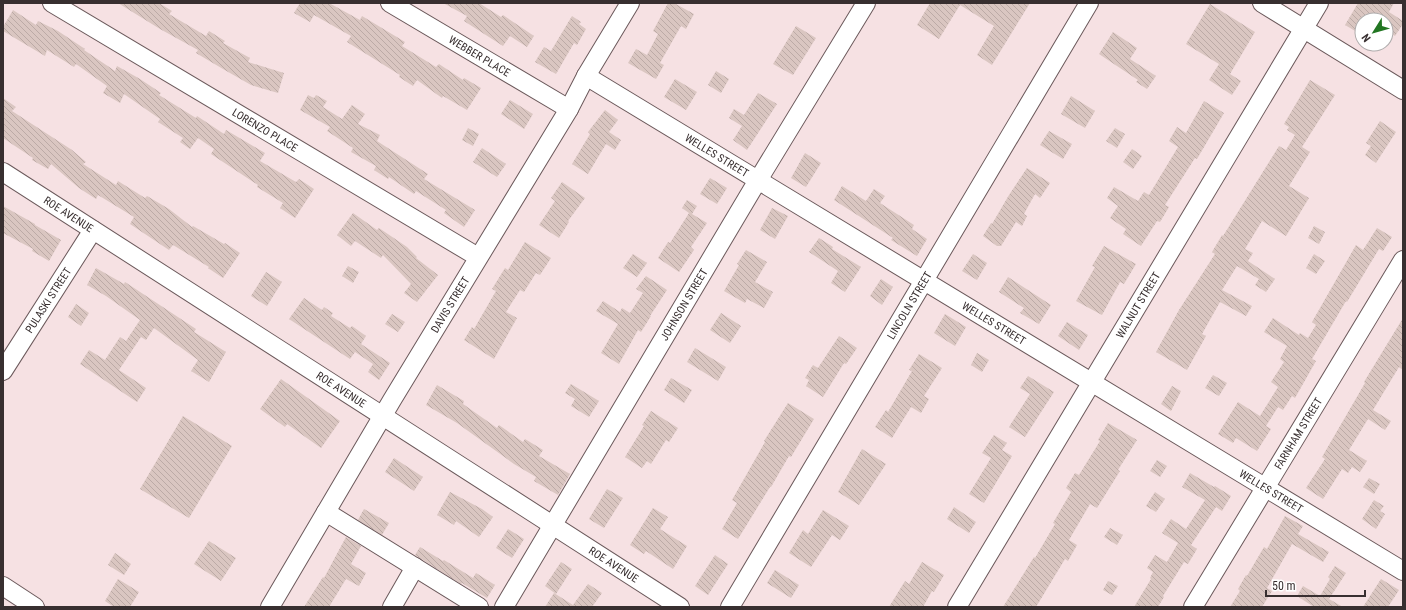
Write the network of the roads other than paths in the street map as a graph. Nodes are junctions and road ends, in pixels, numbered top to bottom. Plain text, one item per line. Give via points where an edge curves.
1 (52, 3) edge
2 (390, 3) edge
3 (630, 3) edge
4 (866, 3) edge
5 (1089, 3) edge
6 (1262, 3) edge
7 (1319, 3) edge
8 (1304, 29) junction
9 (586, 76) junction
10 (1403, 90) edge
11 (569, 109) junction
12 (3, 172) edge
13 (759, 180) junction
14 (93, 230) junction
15 (478, 257) junction
16 (1403, 260) edge
17 (924, 281) junction
18 (3, 371) edge
19 (1092, 382) junction
20 (383, 416) junction
21 (1266, 488) junction
22 (326, 512) junction
23 (552, 525) junction
24 (415, 567) junction
25 (1403, 571) edge
26 (3, 586) edge
27 (35, 607) edge
28 (270, 607) edge
29 (392, 607) edge
30 (479, 607) edge
31 (504, 607) edge
32 (680, 607) edge
33 (730, 607) edge
34 (957, 607) edge
35 (1193, 607) edge

1 - 15 street, LORENZO PLACE
2 - 11 street, WEBBER PLACE
3 - 9 street, DAVIS STREET
4 - 13 street, JOHNSON STREET
5 - 17 street, LINCOLN STREET
6 - 8 street
7 - 8 street, WALNUT STREET
8 - 10 street
8 - 19 street, WALNUT STREET
9 - 11 street, DAVIS STREET
9 - 13 street, WELLES STREET
11 - 15 street, DAVIS STREET
12 - 14 street, ROE AVENUE
13 - 17 street, WELLES STREET
13 - 23 street, JOHNSON STREET
14 - 18 street, PULASKI STREET
14 - 20 street, ROE AVENUE
15 - 20 street, DAVIS STREET
16 - 21 street, FARNHAM STREET
17 - 19 street, WELLES STREET
17 - 33 street, LINCOLN STREET
19 - 21 street, WELLES STREET
19 - 34 street, WALNUT STREET
20 - 22 street, DAVIS STREET
20 - 23 street, ROE AVENUE
21 - 25 street, WELLES STREET
21 - 35 street, FARNHAM STREET
22 - 24 street
22 - 28 street, DAVIS STREET
23 - 31 street, JOHNSON STREET
23 - 32 street, ROE AVENUE
24 - 29 street
24 - 30 street
26 - 27 street

